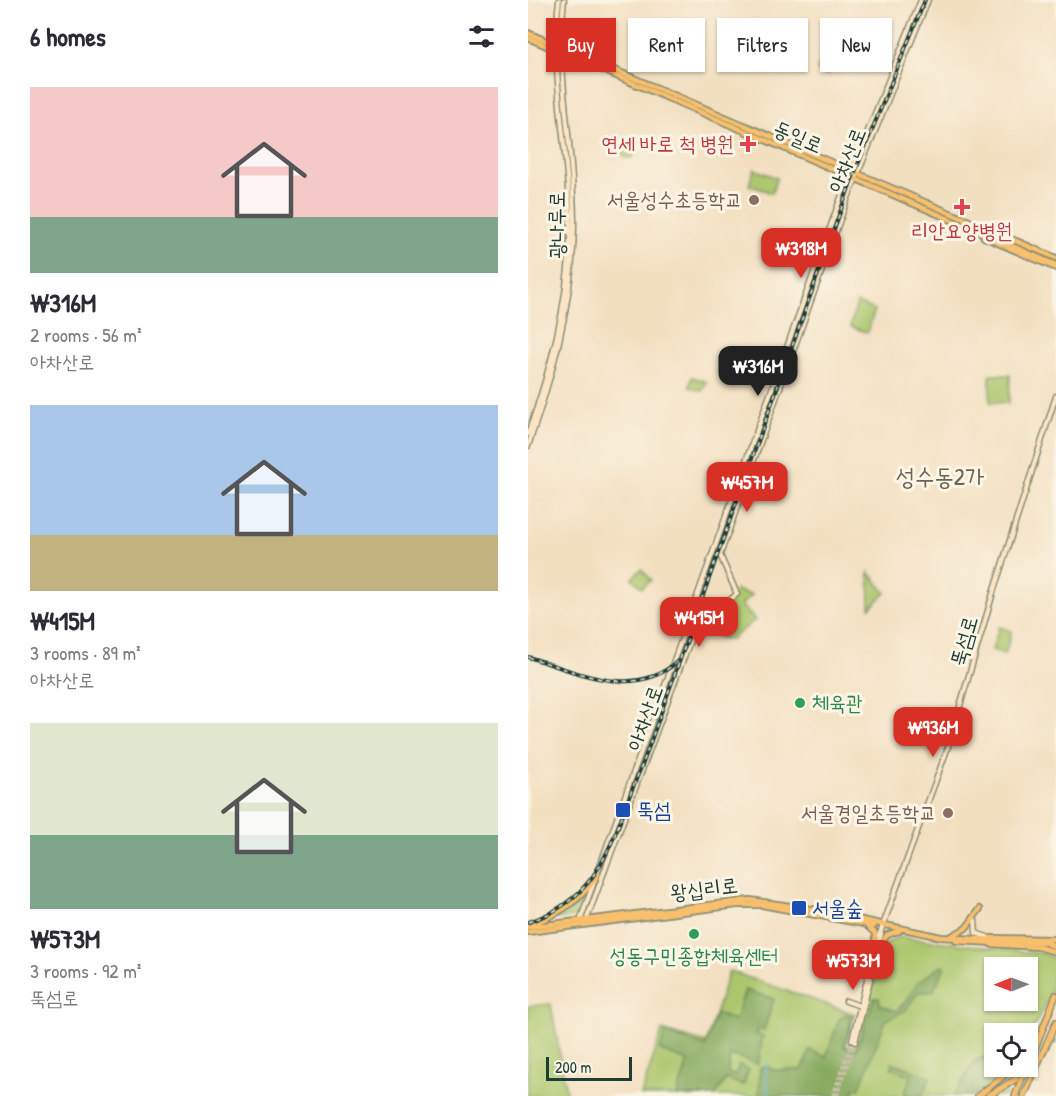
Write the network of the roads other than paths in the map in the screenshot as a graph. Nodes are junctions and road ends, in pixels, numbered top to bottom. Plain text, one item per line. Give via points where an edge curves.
1 (559, 0) edge
2 (564, 0) edge
3 (925, 0) edge
4 (559, 18) edge
5 (562, 18) edge
6 (528, 36) edge
7 (546, 42) edge
8 (546, 44) edge
9 (560, 72) edge
10 (606, 72) edge
11 (616, 72) edge
12 (640, 82) junction
13 (634, 84) junction
14 (685, 100) junction
15 (687, 107) junction
16 (774, 139) junction
17 (764, 140) junction
18 (835, 165) junction
19 (829, 168) junction
20 (853, 175) junction
21 (981, 230) junction
22 (1056, 263) edge
23 (798, 320) junction
24 (804, 322) junction
25 (1056, 396) edge
26 (543, 397) junction
27 (528, 434) edge
28 (528, 446) edge
29 (597, 873) junction
30 (980, 909) dead end
31 (975, 920) dead end
32 (582, 922) junction
33 (867, 926) junction
34 (882, 926) junction
35 (528, 927) edge
36 (902, 931) junction
37 (528, 932) edge
38 (947, 938) junction
39 (990, 938) junction
40 (998, 942) junction
41 (983, 943) junction
42 (1056, 943) edge
43 (1049, 944) joint
44 (877, 947) junction
45 (1056, 952) edge
46 (1056, 995) edge
47 (846, 1001) dead end
48 (860, 1006) junction
49 (1056, 1022) edge
50 (1038, 1039) edge
51 (1002, 1077) edge
52 (1023, 1077) tunnel mouth
53 (1016, 1079) tunnel mouth
54 (978, 1096) edge
55 (988, 1096) edge
56 (1015, 1096) edge
57 (1026, 1096) edge

1 - 4 main road, 광나루로
2 - 5 main road, 광나루로
3 - 20 main road, 아차산로
6 - 7 main road, 동일로
6 - 8 main road, 동일로
9 - 26 main road, 광나루로 via 574,228 561,330
10 - 13 main road, 동일로
11 - 12 main road, 동일로
12 - 13 main road
12 - 14 main road, 동일로
13 - 15 main road, 동일로
14 - 15 main road
14 - 16 main road, 동일로
15 - 17 main road, 동일로
16 - 17 main road
16 - 18 main road, 동일로
17 - 19 main road, 동일로
18 - 19 main road via 835,169
18 - 20 main road, 동일로
19 - 20 main road, 동일로
20 - 21 main road, 동일로
20 - 23 main road, 아차산로
20 - 24 main road, 아차산로
21 - 22 main road, 동일로
21 - 22 main road, 동일로
21 - 22 main road via 992,242
23 - 24 main road
23 - 29 main road, 아차산로
24 - 32 main road, 아차산로 via 720,555 737,594 694,630
25 - 34 main road, 뚝섬로 via 948,747
26 - 27 main road, 광나루로
26 - 28 main road, 광나루로
29 - 32 main road, 아차산로
29 - 35 main road via 579,899
30 - 38 main road via 966,928
31 - 39 main road via 976,933
32 - 33 main road, 왕십리로 via 751,905
32 - 34 main road, 왕십리로 via 750,900
32 - 35 main road, 왕십리로
32 - 37 main road, 왕십리로
33 - 34 main road, 왕십리로
33 - 44 main road via 875,933
34 - 36 main road, 왕십리로
34 - 38 main road, 왕십리로
34 - 44 main road, 뚝섬로
36 - 41 main road, 왕십리로
36 - 44 main road via 887,935
38 - 39 main road, 왕십리로
39 - 40 main road, 왕십리로
39 - 42 main road
40 - 41 main road, 왕십리로
40 - 43 main road, 왕십리로
41 - 45 main road via 1038,946
42 - 43 highway
44 - 48 main road, 뚝섬로
44 - 48 main road, 뚝섬로 via 854,1041
46 - 50 highway
47 - 48 main road
49 - 57 highway
51 - 54 highway
52 - 56 highway
53 - 55 highway

